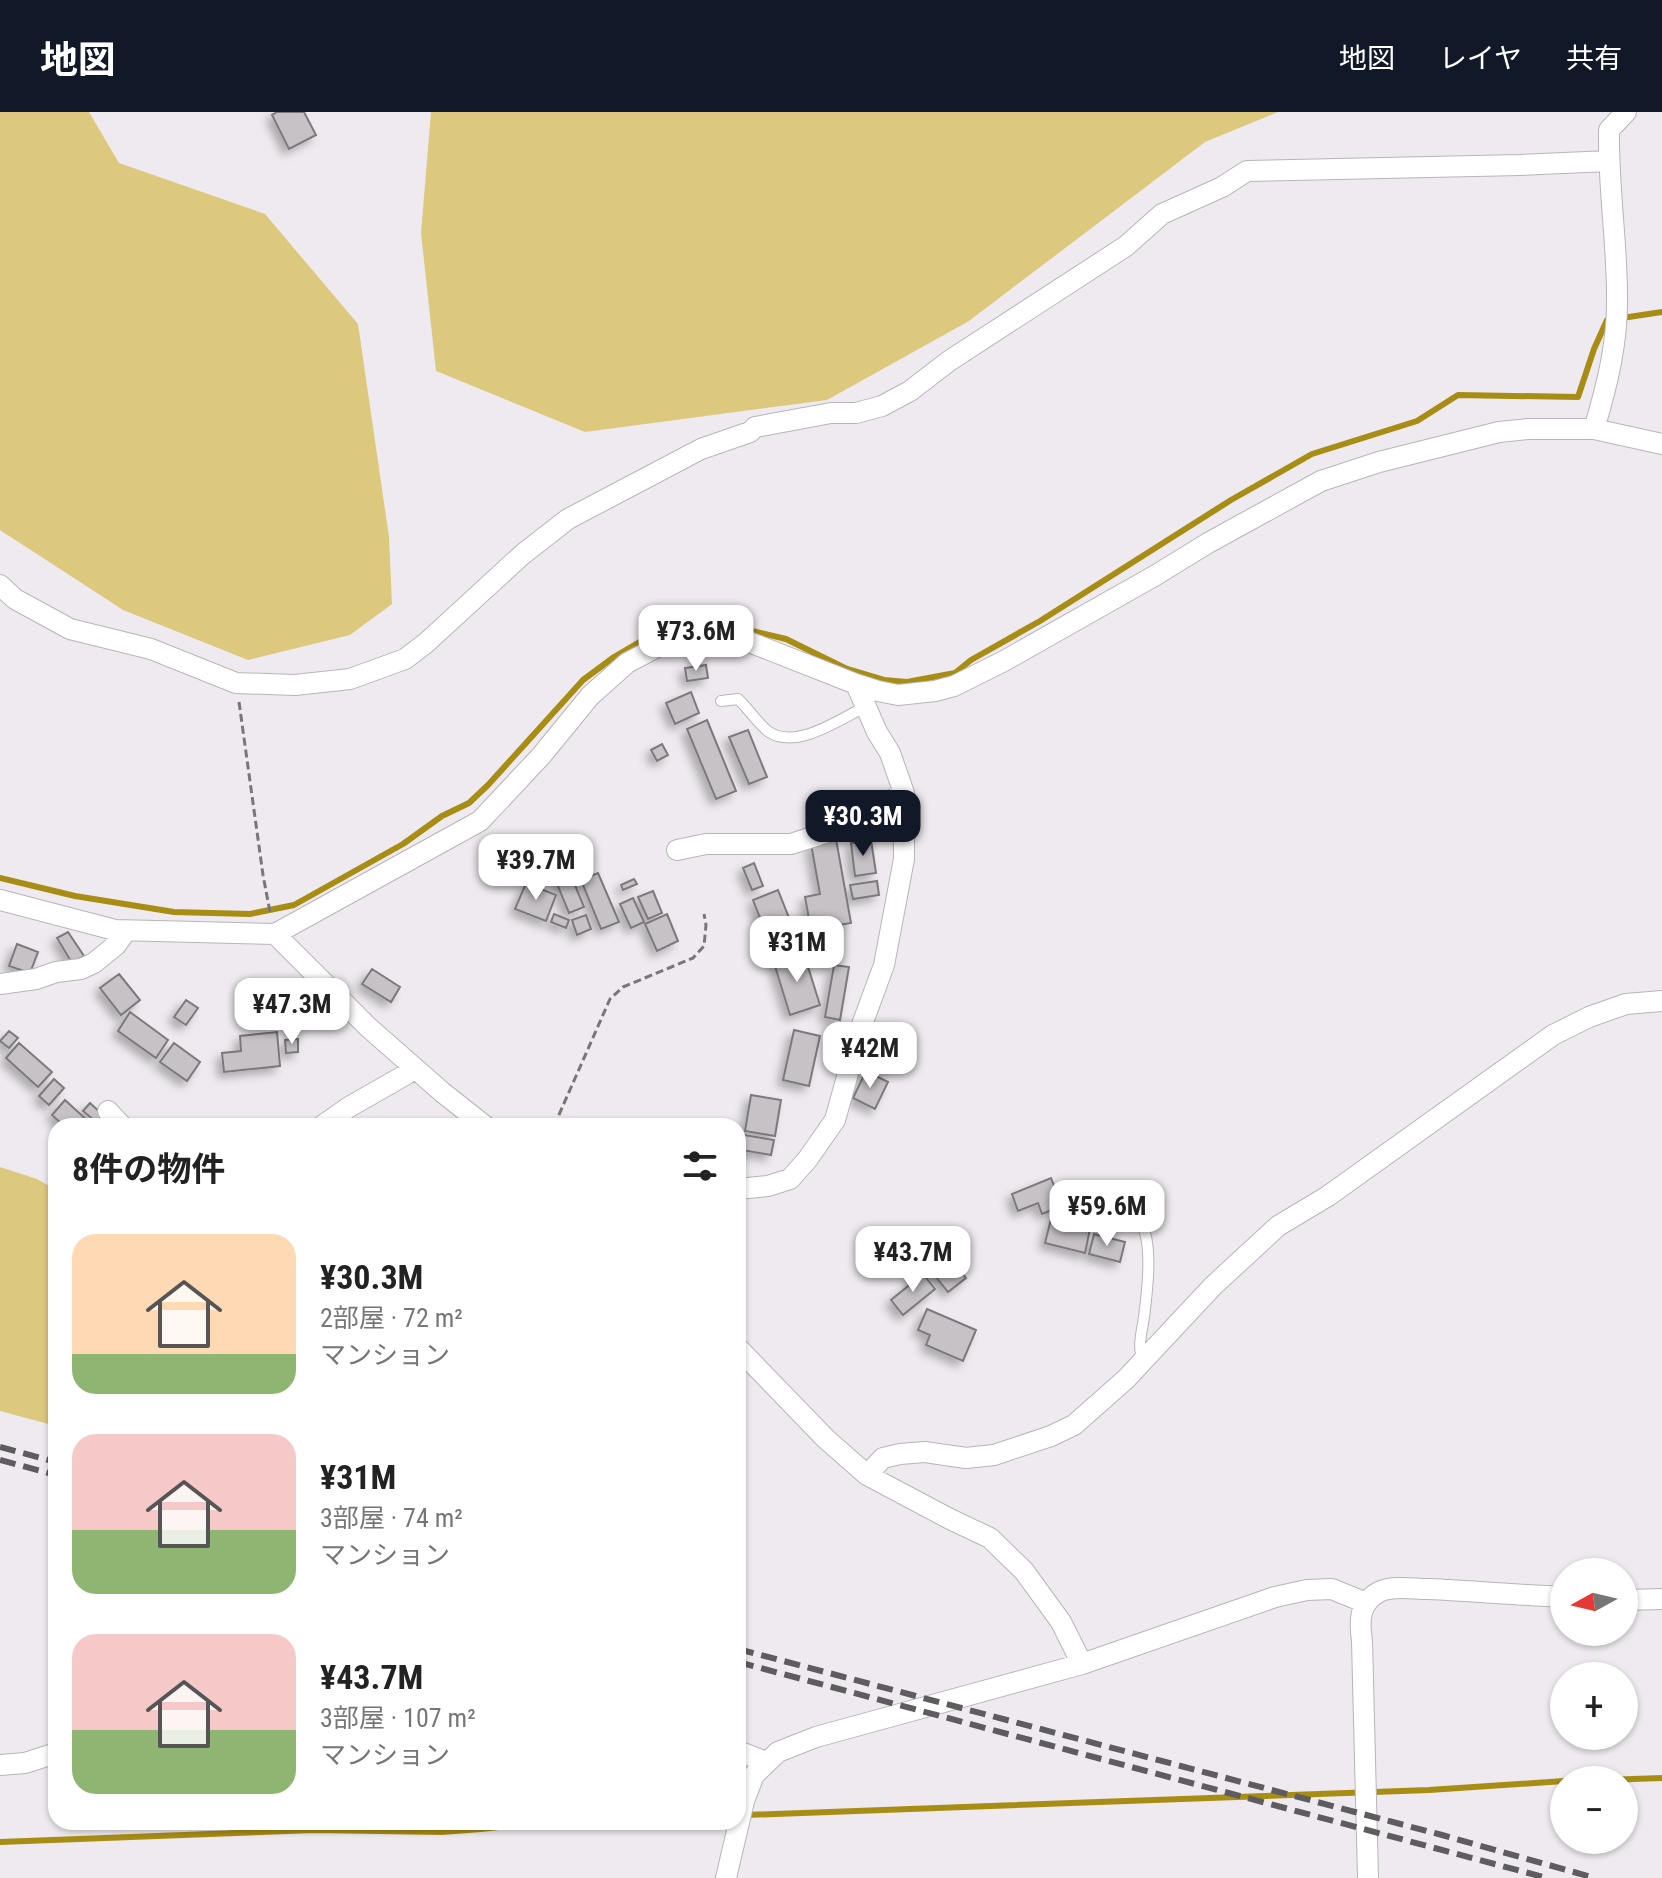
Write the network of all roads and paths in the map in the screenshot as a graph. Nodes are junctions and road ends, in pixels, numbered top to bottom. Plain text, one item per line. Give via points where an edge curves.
1 (1626, 112) edge
2 (1609, 161) junction
3 (1594, 429) junction
4 (1662, 444) edge
5 (0, 585) edge
6 (236, 683) junction
7 (856, 684) junction
8 (721, 701) dead end
9 (865, 707) junction
10 (904, 793) junction
11 (677, 850) dead end
12 (0, 900) edge
13 (704, 914) dead end
14 (126, 931) junction
15 (275, 934) junction
16 (0, 984) edge
17 (1662, 1001) edge
18 (414, 1068) junction
19 (333, 1118) edge
20 (475, 1118) edge
21 (558, 1118) edge
22 (746, 1188) edge
23 (1109, 1203) dead end
24 (746, 1356) edge
25 (1143, 1360) junction
26 (867, 1475) junction
27 (1550, 1596) edge
28 (1662, 1599) edge
29 (1638, 1600) edge
30 (1366, 1603) junction
31 (1082, 1664) junction
32 (746, 1754) edge
33 (48, 1756) edge
34 (766, 1762) junction
35 (0, 1765) edge
36 (746, 1796) edge
37 (737, 1830) edge
38 (726, 1878) edge
39 (1368, 1878) edge

1 - 2 street via 1609,130
2 - 3 street via 1618,298 1609,380
2 - 6 street via 1247,171 1162,214 1126,246 882,406 755,427 701,449 568,519 405,659 350,679 295,685
3 - 4 street
3 - 7 street via 1499,432 1321,481 954,686 898,695
5 - 6 street via 70,629 151,649
6 - 15 path
7 - 9 street
7 - 15 street via 739,638 691,638 659,646 627,663 590,696 480,821
8 - 9 lane via 738,699 770,732 787,738 818,731
9 - 10 street
10 - 11 street via 856,821 791,844 706,844
10 - 22 street via 904,859 884,965 835,1120 790,1179
12 - 14 street
13 - 21 path via 704,946 693,958 623,987 610,999
14 - 15 street
14 - 16 street via 116,945 81,969
15 - 18 street
17 - 25 street via 1626,1004 1553,1035 1278,1226
18 - 19 street
18 - 20 street
23 - 25 lane via 1136,1216 1145,1236 1148,1271 1139,1347
24 - 26 street
25 - 26 street via 1074,1425 1051,1436 994,1455 900,1454 883,1458
26 - 31 street via 990,1538 1052,1609
27 - 30 street via 1409,1588 1384,1590
28 - 29 street
30 - 31 street via 1332,1589 1307,1590
30 - 39 street via 1359,1624
31 - 34 street via 816,1737
32 - 34 street
33 - 35 street
34 - 36 street
37 - 38 street

